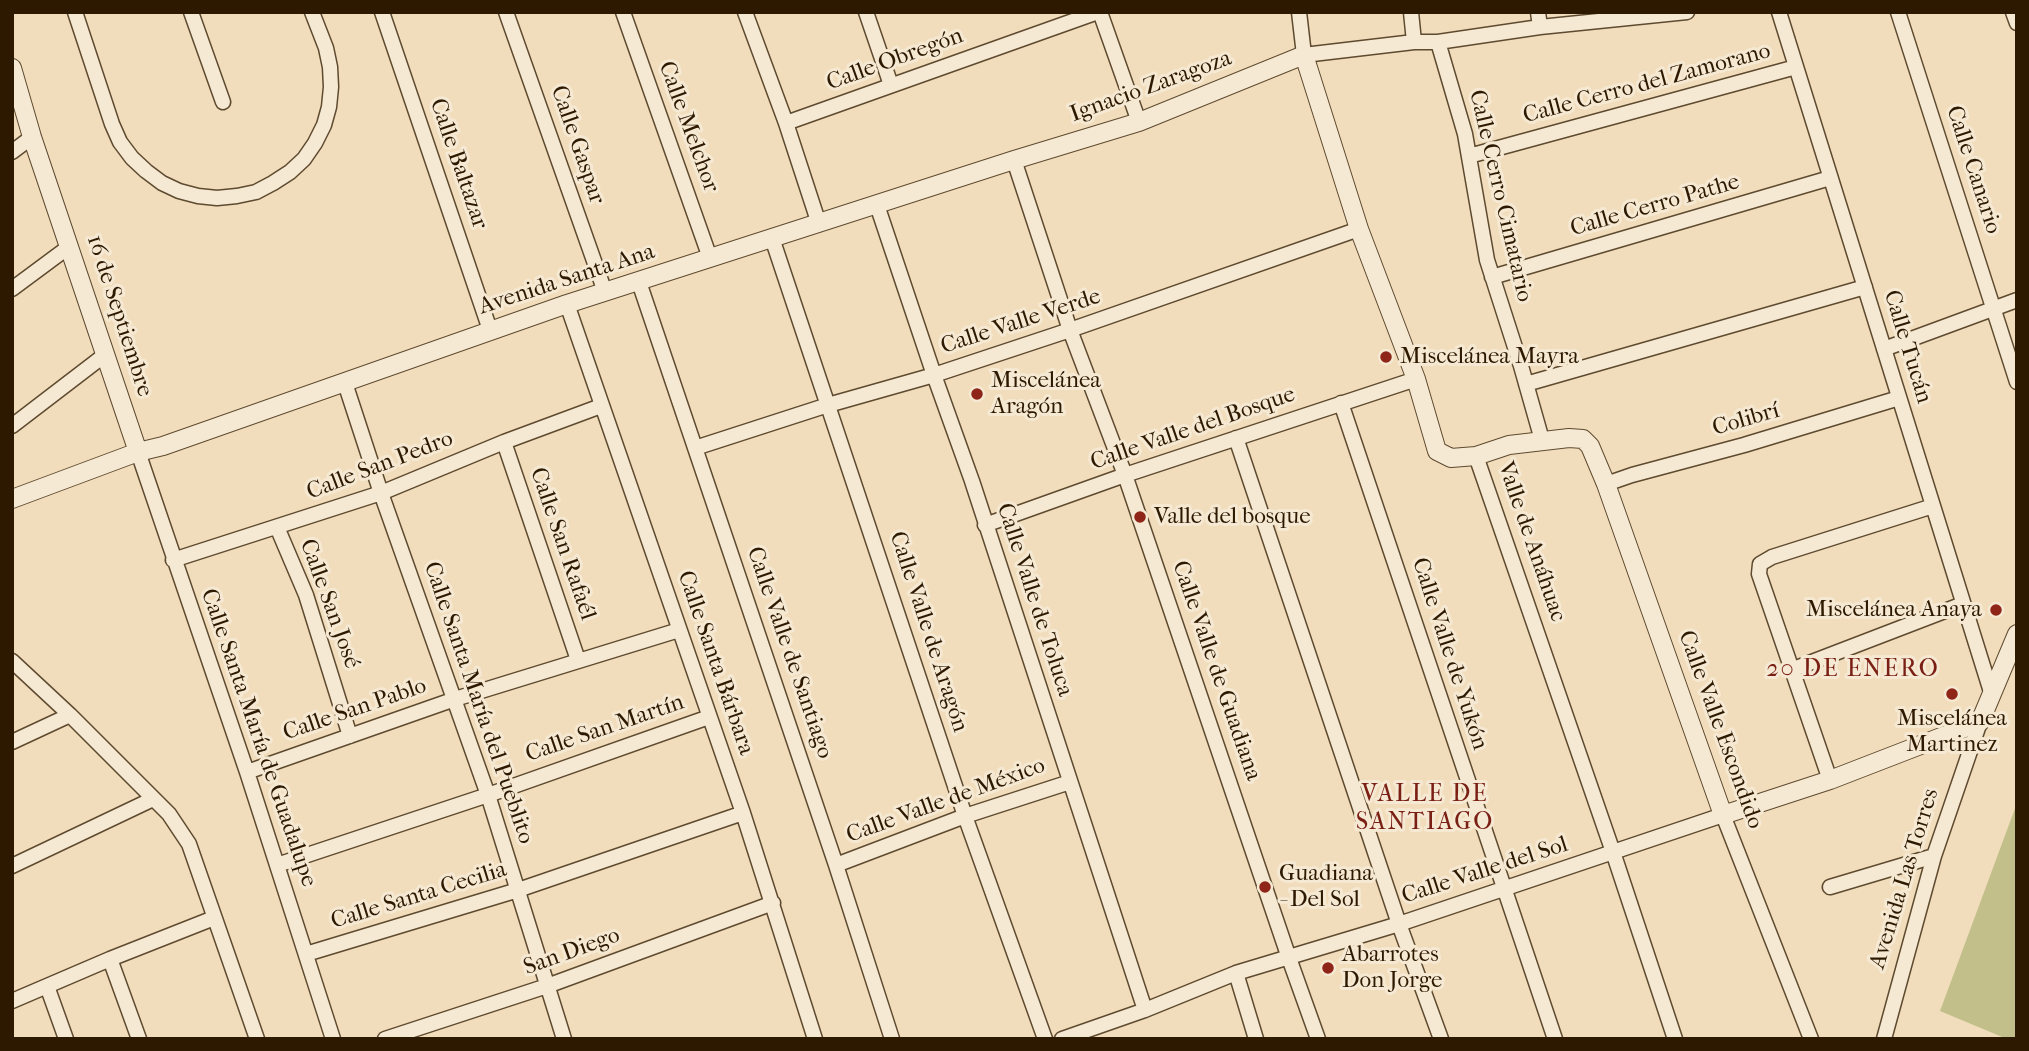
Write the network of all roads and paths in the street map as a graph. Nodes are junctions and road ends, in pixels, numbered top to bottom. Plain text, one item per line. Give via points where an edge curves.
1 (75, 12) edge
2 (191, 12) edge
3 (312, 12) edge
4 (382, 12) edge
5 (506, 12) edge
6 (623, 12) edge
7 (745, 12) edge
8 (866, 12) edge
9 (1099, 12) edge
10 (1299, 12) edge
11 (1411, 12) edge
12 (1687, 12) edge
13 (1779, 12) edge
14 (1898, 12) edge
15 (2013, 12) edge
16 (1651, 14) edge
17 (1539, 19) edge
18 (2017, 23) edge
19 (1415, 42) junction
20 (1438, 42) junction
21 (1304, 55) junction
22 (1796, 67) junction
23 (12, 68) edge
24 (891, 85) junction
25 (223, 102) dead end
26 (1139, 122) junction
27 (786, 123) junction
28 (32, 137) junction
29 (12, 152) edge
30 (1469, 156) junction
31 (1014, 160) junction
32 (1830, 178) junction
33 (877, 205) junction
34 (819, 224) junction
35 (1359, 229) junction
36 (772, 238) junction
37 (70, 246) junction
38 (710, 258) junction
39 (1492, 277) junction
40 (639, 282) junction
41 (1865, 288) junction
42 (12, 289) edge
43 (605, 292) junction
44 (2017, 300) edge
45 (567, 304) junction
46 (1993, 308) junction
47 (490, 330) junction
48 (1070, 330) junction
49 (1884, 349) junction
50 (106, 355) junction
51 (934, 375) junction
52 (1416, 379) junction
53 (2017, 382) edge
54 (345, 383) junction
55 (1526, 383) junction
56 (1899, 398) junction
57 (1342, 403) junction
58 (828, 405) junction
59 (601, 406) junction
60 (12, 426) edge
61 (1236, 438) junction
62 (1542, 440) junction
63 (504, 442) junction
64 (695, 448) junction
65 (138, 452) junction
66 (1476, 456) junction
67 (1125, 475) junction
68 (1606, 484) junction
69 (381, 493) junction
70 (12, 499) edge
71 (1933, 506) junction
72 (985, 525) junction
73 (277, 527) junction
74 (173, 559) junction
75 (1963, 604) junction
76 (679, 630) junction
77 (2017, 634) edge
78 (578, 660) junction
79 (12, 662) edge
80 (1791, 670) junction
81 (1992, 695) junction
82 (455, 699) junction
83 (70, 715) junction
84 (709, 717) junction
85 (1980, 722) junction
86 (350, 736) junction
87 (12, 742) edge
88 (247, 772) junction
89 (1830, 780) junction
90 (1070, 782) junction
91 (488, 795) junction
92 (153, 799) junction
93 (743, 813) junction
94 (1723, 815) junction
95 (965, 816) junction
96 (1613, 852) junction
97 (1934, 856) junction
98 (277, 865) junction
99 (836, 865) junction
100 (12, 866) edge
101 (1830, 887) dead end
102 (1504, 889) junction
103 (518, 890) junction
104 (772, 903) junction
105 (214, 918) junction
106 (1399, 924) junction
107 (306, 954) junction
108 (1289, 958) junction
109 (110, 959) junction
110 (1236, 973) junction
111 (47, 986) junction
112 (547, 986) junction
113 (12, 1001) edge
114 (1145, 1010) junction
115 (66, 1039) edge
116 (139, 1039) edge
117 (257, 1039) edge
118 (333, 1039) edge
119 (385, 1039) edge
120 (564, 1039) edge
121 (815, 1039) edge
122 (892, 1039) edge
123 (1045, 1039) edge
124 (1062, 1039) edge
125 (1256, 1039) edge
126 (1318, 1039) edge
127 (1441, 1039) edge
128 (1555, 1039) edge
129 (1675, 1039) edge
130 (1811, 1039) edge
131 (1884, 1039) edge

1 - 3 street via 112,124 132,158 162,183 189,194 217,198 256,192 273,183 304,159 315,143 324,125 331,87 326,48
2 - 25 street
4 - 47 street, Calle Baltazar
5 - 43 street, Calle Gaspar
6 - 38 street, Calle Melchor
7 - 27 street
8 - 24 street
9 - 24 street, Calle Obregón
9 - 26 street
10 - 21 street, Valle de Anáhuac
11 - 19 street
12 - 16 street
13 - 22 street, Calle Tucán
14 - 46 street, Calle Canario
15 - 18 street
16 - 17 street
17 - 20 street
19 - 20 street
19 - 21 street
20 - 30 street, Calle Cerro Cimatario
21 - 26 street, Ignacio Zaragoza
21 - 35 street, Valle de Anáhuac
22 - 30 street, Calle Cerro del Zamorano
22 - 32 street, Calle Tucán
23 - 28 street, 16 de Septiembre
24 - 27 street, Calle Obregón
26 - 31 street, Ignacio Zaragoza
27 - 34 street
28 - 29 street
28 - 37 street, 16 de Septiembre
30 - 39 street, Calle Cerro Cimatario
31 - 33 street, Avenida Santa Ana
31 - 48 street, Calle Valle de Guadiana
32 - 39 street, Calle Cerro Pathe
32 - 41 street, Calle Tucán
33 - 34 street, Avenida Santa Ana
33 - 51 street, Calle Valle de Toluca
34 - 36 street, Avenida Santa Ana
35 - 48 street, Calle Valle Verde
35 - 52 street, Valle de Anáhuac
36 - 38 street, Avenida Santa Ana
36 - 58 street, Calle Valle de Aragón
37 - 42 street
37 - 50 street, 16 de Septiembre
38 - 40 street, Avenida Santa Ana
39 - 55 street, Calle Cerro Cimatario
40 - 43 street, Avenida Santa Ana
40 - 64 street, Calle Valle de Santiago
41 - 49 street, Calle Tucán
41 - 55 street
43 - 45 street, Avenida Santa Ana
44 - 46 street
45 - 47 street, Avenida Santa Ana
45 - 59 street, Calle Santa Bárbara
46 - 49 street
46 - 53 street, Calle Canario
47 - 54 street, Avenida Santa Ana
48 - 51 street, Calle Valle Verde
48 - 67 street, Calle Valle de Guadiana
49 - 56 street, Calle Tucán
50 - 60 street
50 - 65 street, 16 de Septiembre
51 - 58 street, Calle Valle Verde
51 - 72 street, Calle Valle de Toluca
52 - 57 street, Calle Valle del Bosque
52 - 66 street, Valle de Anáhuac via 1437,450 1451,458
54 - 65 street, Avenida Santa Ana
54 - 69 street, Calle Santa María del Pueblito
55 - 62 street, Calle Cerro Cimatario
56 - 68 street, Colibrí
56 - 71 street, Calle Tucán
57 - 61 street, Calle Valle del Bosque
57 - 102 street, Calle Valle de Yukón
58 - 64 street, Calle Valle Verde
58 - 95 street, Calle Valle de Aragón
59 - 63 street, Calle San Pedro
59 - 76 street, Calle Santa Bárbara
61 - 67 street, Calle Valle del Bosque
61 - 106 street
62 - 66 street
62 - 68 street, Calle Valle Escondido via 1583,439
63 - 69 street, Calle San Pedro
63 - 78 street, Calle San Rafaél
64 - 99 street, Calle Valle de Santiago
65 - 70 street
65 - 74 street, Calle Santa María de Guadalupe
66 - 96 street, Valle de Anáhuac
67 - 72 street, Calle Valle del Bosque
67 - 108 street, Calle Valle de Guadiana
68 - 94 street, Calle Valle Escondido
69 - 73 street, Calle San Pedro
69 - 82 street, Calle Santa María del Pueblito
71 - 75 street, Calle Tucán
71 - 80 street via 1760,564 1759,574
72 - 90 street, Calle Valle de Toluca
73 - 74 street, Calle San Pedro
73 - 86 street, Calle San José via 306,595
74 - 88 street, Calle Santa María de Guadalupe
75 - 80 street
75 - 81 street, Calle Tucán
76 - 78 street, Calle San Pablo
76 - 84 street, Calle Santa Bárbara
77 - 81 street, Avenida Las Torres
78 - 82 street, Calle San Pablo
79 - 83 street
80 - 89 street
81 - 85 street, Avenida Las Torres
82 - 86 street, Calle San Pablo
82 - 91 street, Calle Santa María del Pueblito
83 - 87 street
83 - 92 street
84 - 91 street, Calle San Martín
84 - 93 street, Calle Santa Bárbara
85 - 89 street
85 - 97 street, Avenida Las Torres
86 - 88 street, Calle San Pablo
88 - 98 street, Calle Santa María de Guadalupe
89 - 94 street
90 - 95 street, Calle Valle de México
90 - 114 street, Calle Valle de Toluca
91 - 98 street, Calle San Martín
91 - 103 street, Calle Santa María del Pueblito
92 - 100 street
92 - 105 street via 189,844
93 - 103 street, Calle Santa Cecilia
93 - 104 street, Calle Santa Bárbara
94 - 96 street, Calle Valle del Sol
94 - 130 street, Calle Valle Escondido
95 - 99 street, Calle Valle de México
95 - 123 street, Calle Valle de Aragón
96 - 102 street, Calle Valle del Sol
96 - 129 street, Valle de Anáhuac
97 - 101 street
97 - 131 street, Avenida Las Torres
98 - 107 street, Calle Santa María de Guadalupe
99 - 122 street, Calle Valle de Santiago
102 - 106 street, Calle Valle del Sol
102 - 128 street, Calle Valle de Yukón
103 - 107 street, Calle Santa Cecilia
103 - 112 street, Calle Santa María del Pueblito
104 - 112 street, San Diego
104 - 121 street, Calle Santa Bárbara
105 - 109 street
105 - 117 street
106 - 108 street, Calle Valle del Sol
106 - 127 street
107 - 118 street, Calle Santa María de Guadalupe
108 - 110 street, Calle Valle del Sol
108 - 126 street, Calle Valle de Guadiana
109 - 111 street
109 - 116 street
110 - 114 street, Calle Valle del Sol
110 - 125 street
111 - 113 street
111 - 115 street
112 - 119 street, San Diego
112 - 120 street, Calle Santa María del Pueblito
114 - 124 street, Calle Valle del Sol

